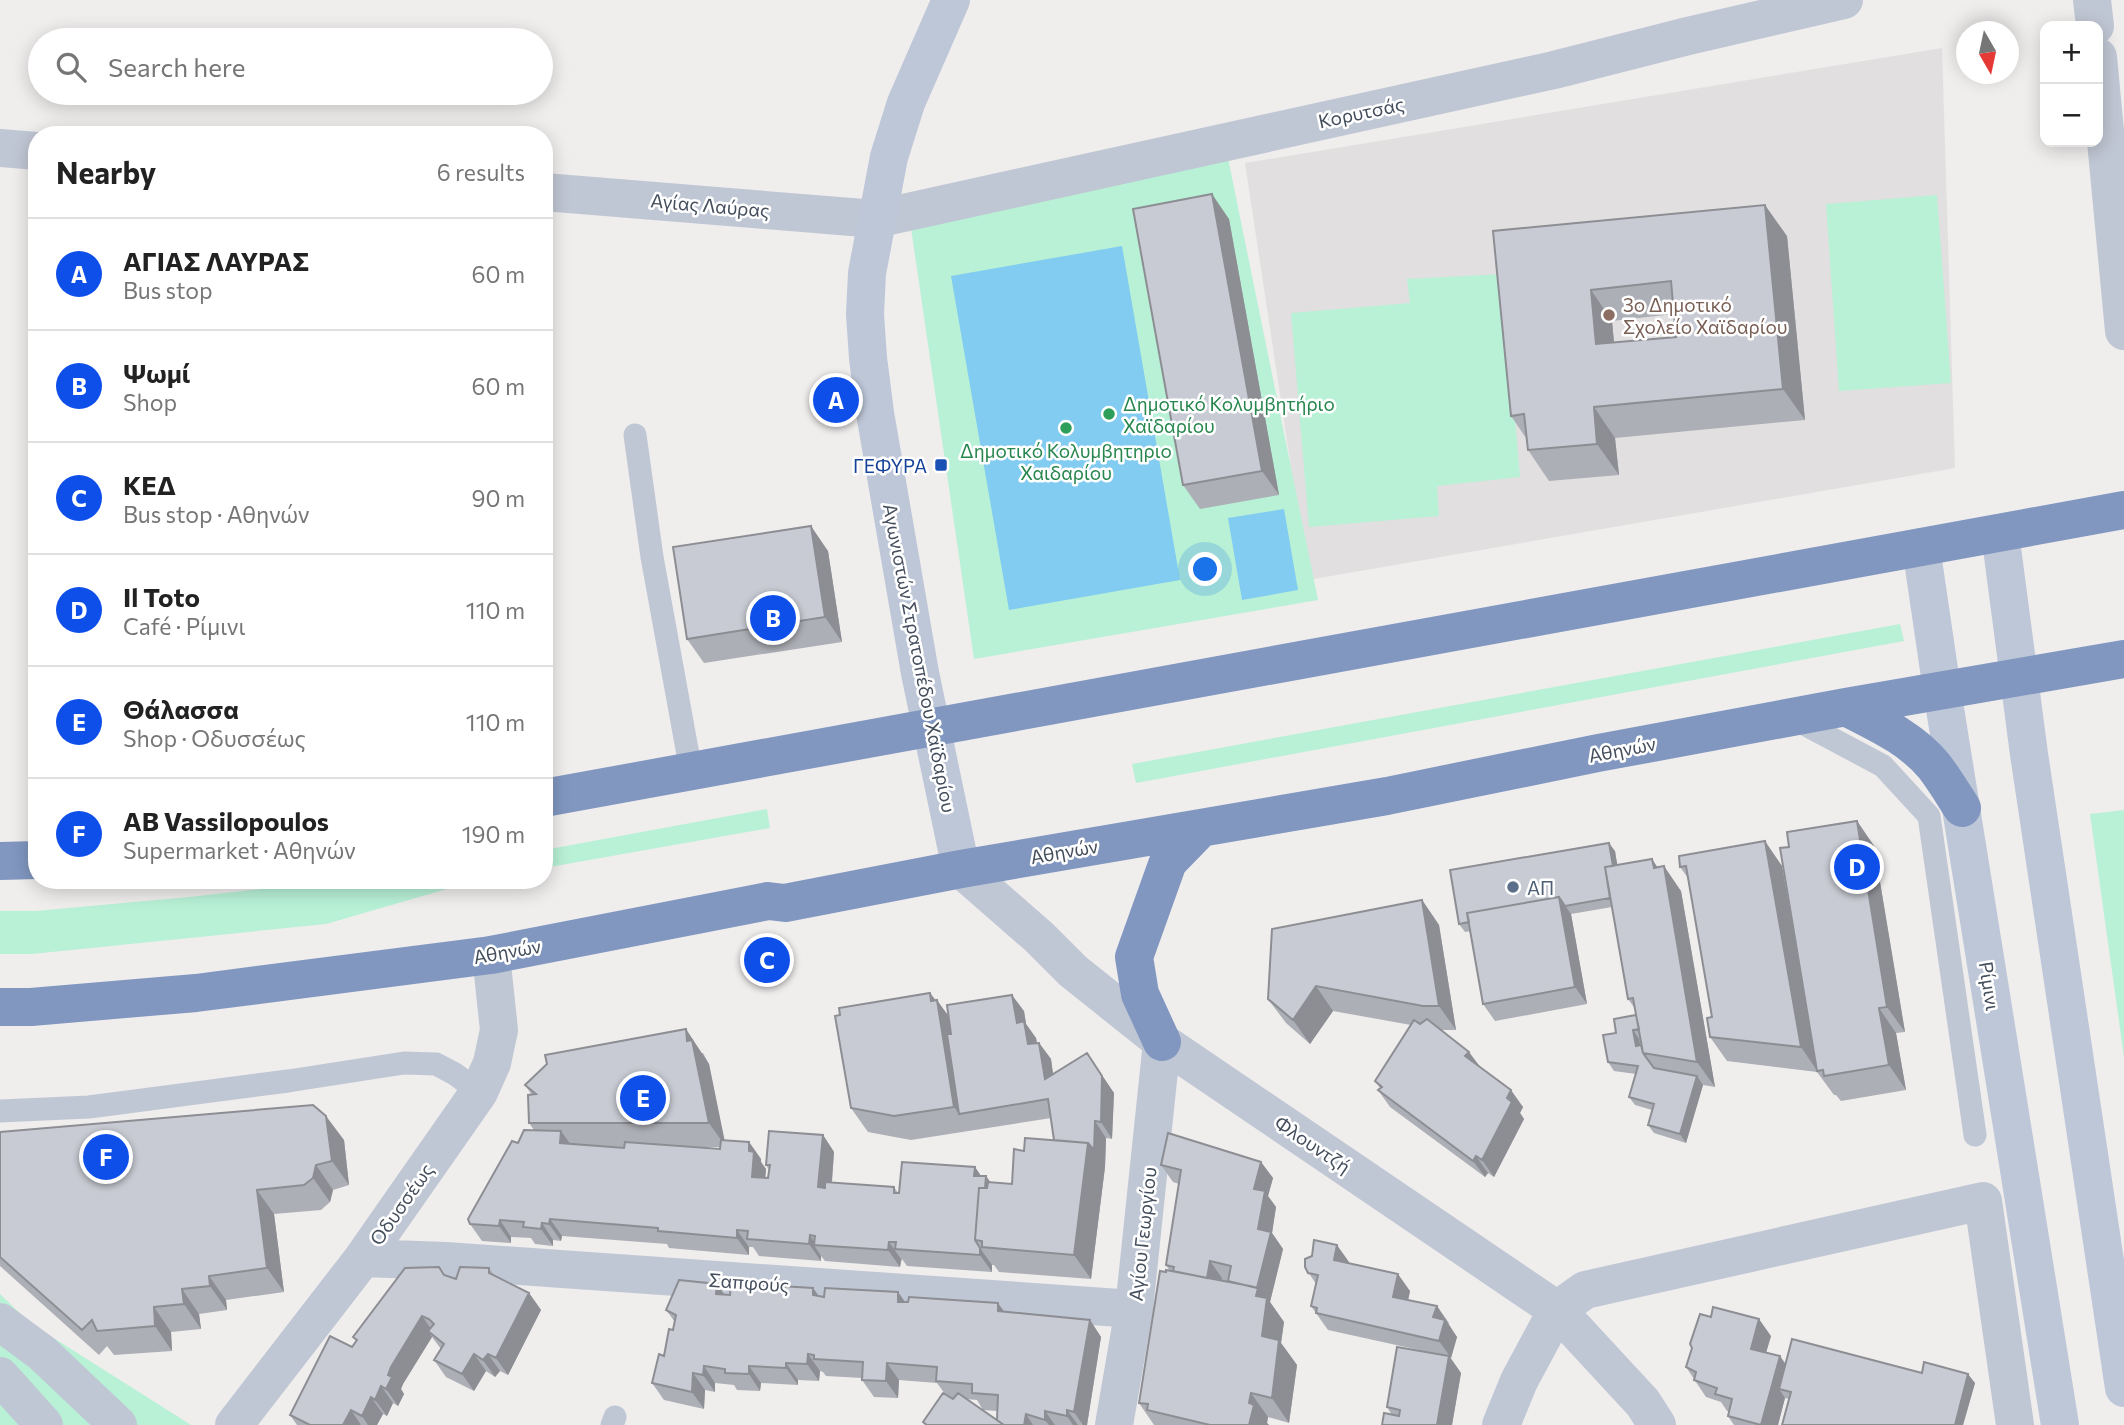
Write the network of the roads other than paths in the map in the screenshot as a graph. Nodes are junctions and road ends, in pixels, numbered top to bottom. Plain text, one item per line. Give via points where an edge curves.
1 (951, 0) edge
2 (1844, 0) edge
3 (2092, 0) edge
4 (2094, 21) edge
5 (2101, 84) edge
6 (0, 148) edge
7 (28, 150) edge
8 (553, 193) edge
9 (876, 219) junction
10 (2124, 331) edge
11 (635, 435) dead end
12 (2124, 510) edge
13 (2000, 533) junction
14 (1921, 547) junction
15 (2124, 659) edge
16 (2018, 677) junction
17 (1942, 690) junction
18 (1846, 707) junction
19 (1793, 718) junction
20 (932, 727) junction
21 (691, 771) junction
22 (553, 796) edge
23 (1962, 808) junction
24 (1201, 828) junction
25 (28, 860) edge
26 (0, 861) edge
27 (961, 869) junction
28 (491, 955) junction
29 (0, 1007) edge
30 (1162, 1042) junction
31 (479, 1092) junction
32 (0, 1111) edge
33 (1975, 1135) dead end
34 (363, 1258) junction
35 (1135, 1309) junction
36 (1557, 1310) junction
37 (0, 1322) edge
38 (0, 1376) edge
39 (2124, 1388) edge
40 (44, 1425) edge
41 (118, 1425) edge
42 (234, 1425) edge
43 (1114, 1425) edge
44 (1501, 1425) edge
45 (1657, 1425) edge
46 (2015, 1425) edge
47 (2060, 1425) edge

1 - 9 street, Αγωνιστών Στρατοπέδου Χαϊδαρίου via 906,103
2 - 9 street, Κορυτσάς via 1554,70
3 - 4 street
5 - 10 street
6 - 7 street
8 - 9 street, Αγίας Λαύρας
9 - 20 street, Αγωνιστών Στρατοπέδου Χαϊδαρίου via 865,314 868,358
11 - 21 lane
12 - 13 highway
13 - 14 highway
13 - 16 street
14 - 17 street, Ρίμινι
14 - 20 highway
15 - 16 highway, Αθηνών
16 - 17 highway, Αθηνών
16 - 39 street
17 - 18 highway, Αθηνών
17 - 23 street, Ρίμινι
18 - 19 highway, Αθηνών
18 - 23 highway via 1917,749
19 - 24 highway, Αθηνών
19 - 33 lane via 1883,766 1929,816
20 - 21 highway
20 - 27 street, Αγωνιστών Στρατοπέδου Χαϊδαρίου
21 - 22 highway
23 - 47 street, Ρίμινι
24 - 27 highway, Αθηνών
24 - 30 highway via 1168,862 1134,957 1140,994
25 - 26 highway
27 - 28 highway, Αθηνών
27 - 30 street, Φλουντζή via 1073,971
28 - 29 highway, Αθηνών via 196,993
28 - 31 street, Οδυσσέως via 499,1030
30 - 35 street, Αγίου Γεωργίου
30 - 36 street, Φλουντζή
31 - 32 lane via 436,1064 404,1063 89,1107
31 - 34 street, Οδυσσέως
34 - 35 street, Σαπφούς
34 - 42 street, Οδυσσέως
35 - 43 street, Αγίου Γεωργίου
36 - 44 street
36 - 45 street, Φλουντζή via 1636,1394
36 - 46 street via 1585,1290 1616,1282 1983,1201
37 - 41 street via 41,1353
38 - 40 street

